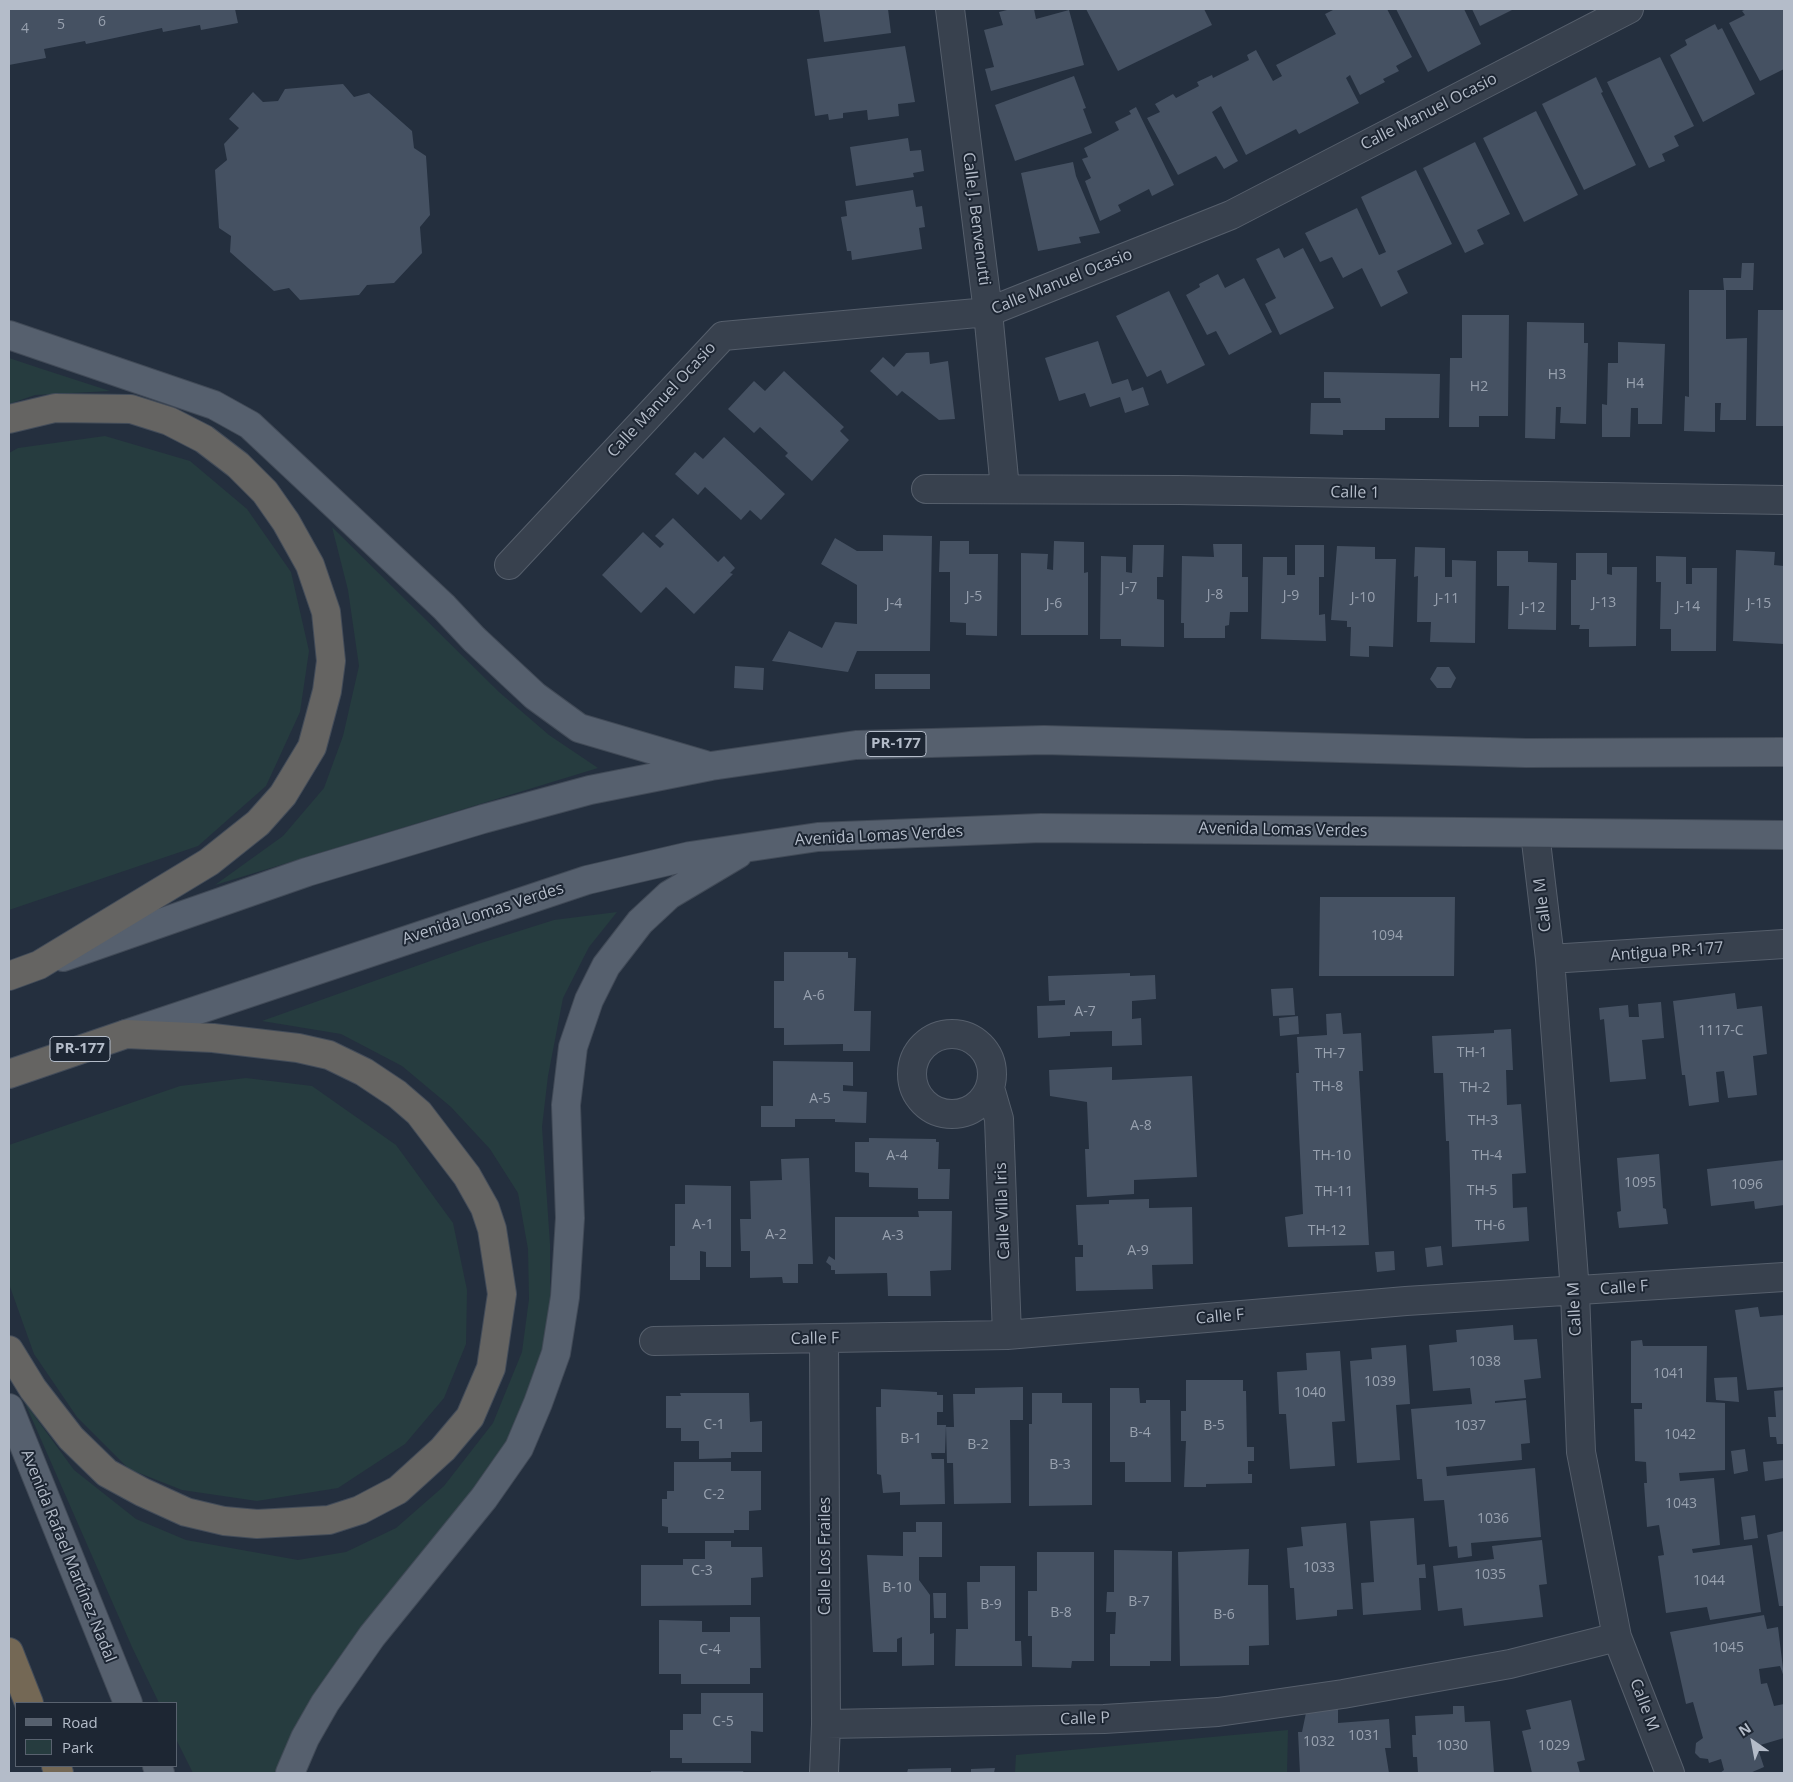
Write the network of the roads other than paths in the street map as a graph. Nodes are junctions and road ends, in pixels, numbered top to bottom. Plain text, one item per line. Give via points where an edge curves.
1 (950, 9) edge
2 (1629, 9) edge
3 (988, 312) junction
4 (9, 336) edge
5 (9, 418) edge
6 (926, 489) dead end
7 (1005, 489) junction
8 (1784, 500) edge
9 (509, 565) dead end
10 (1784, 752) edge
11 (711, 766) junction
12 (1535, 833) junction
13 (1784, 834) edge
14 (749, 848) junction
15 (1784, 944) edge
16 (1550, 959) junction
17 (39, 966) junction
18 (9, 976) edge
19 (126, 1034) junction
20 (9, 1074) edge
21 (990, 1088) dead end
22 (1784, 1277) edge
23 (1575, 1292) junction
24 (1007, 1336) junction
25 (824, 1339) junction
26 (654, 1341) dead end
27 (9, 1350) edge
28 (9, 1408) edge
29 (1617, 1637) junction
30 (9, 1652) edge
31 (29, 1702) edge
32 (128, 1702) edge
33 (826, 1724) junction
34 (290, 1773) edge
35 (824, 1773) edge
36 (1670, 1773) edge

1 - 3 street, Calle J. Benvenutti
2 - 3 street, Calle Manuel Ocasio via 1231,215
3 - 7 street, Calle J. Benvenutti
3 - 9 street, Calle Manuel Ocasio via 723,336
4 - 11 main road via 214,405 250,425 535,696 579,728
5 - 17 highway via 54,408 131,409 169,421 204,439 238,465 265,492 286,522 318,584 326,612 330,647 327,691 312,747 282,795 258,823 209,862
6 - 7 street, Calle 1
7 - 8 street, Calle 1
10 - 11 main road, PR-177 via 1526,753 1044,740 856,745
11 - 17 main road, PR-177 via 590,790 483,819 306,872
12 - 13 main road, Avenida Lomas Verdes / PR-177
12 - 14 main road, Avenida Lomas Verdes / PR-177 via 1041,828 818,837
12 - 16 street, Calle M
14 - 19 main road, Avenida Lomas Verdes / PR-177 via 690,856 587,880
14 - 34 main road via 669,895 640,922 606,966 589,1000 573,1047 566,1105 570,1218 565,1297 556,1353 538,1403 519,1448 484,1498 372,1636 325,1703
15 - 16 street, Antigua PR-177
16 - 23 street, Calle M
17 - 18 highway, PR-177
19 - 20 highway, Avenida Lomas Verdes / PR-177
19 - 27 highway via 213,1038 329,1055 364,1072 419,1113 467,1176 485,1208 492,1229 502,1294 491,1368 470,1417 443,1449 398,1490 360,1510 329,1520 258,1524 224,1521 186,1512 107,1473 71,1438 33,1389
21 - 24 street, Calle Villa Iris via 1000,1119
22 - 23 street, Calle F
23 - 24 street, Calle F via 1406,1301
23 - 29 street, Calle M via 1581,1452
24 - 25 street, Calle F
25 - 26 street, Calle F
25 - 33 street, Calle Los Frailes
28 - 32 main road, Avenida Rafael Martínez Nadal
29 - 33 street, Calle P via 1510,1664 1343,1694 1218,1712 1113,1718
29 - 36 street, Calle M
30 - 31 highway
33 - 35 street, Calle Los Frailes

